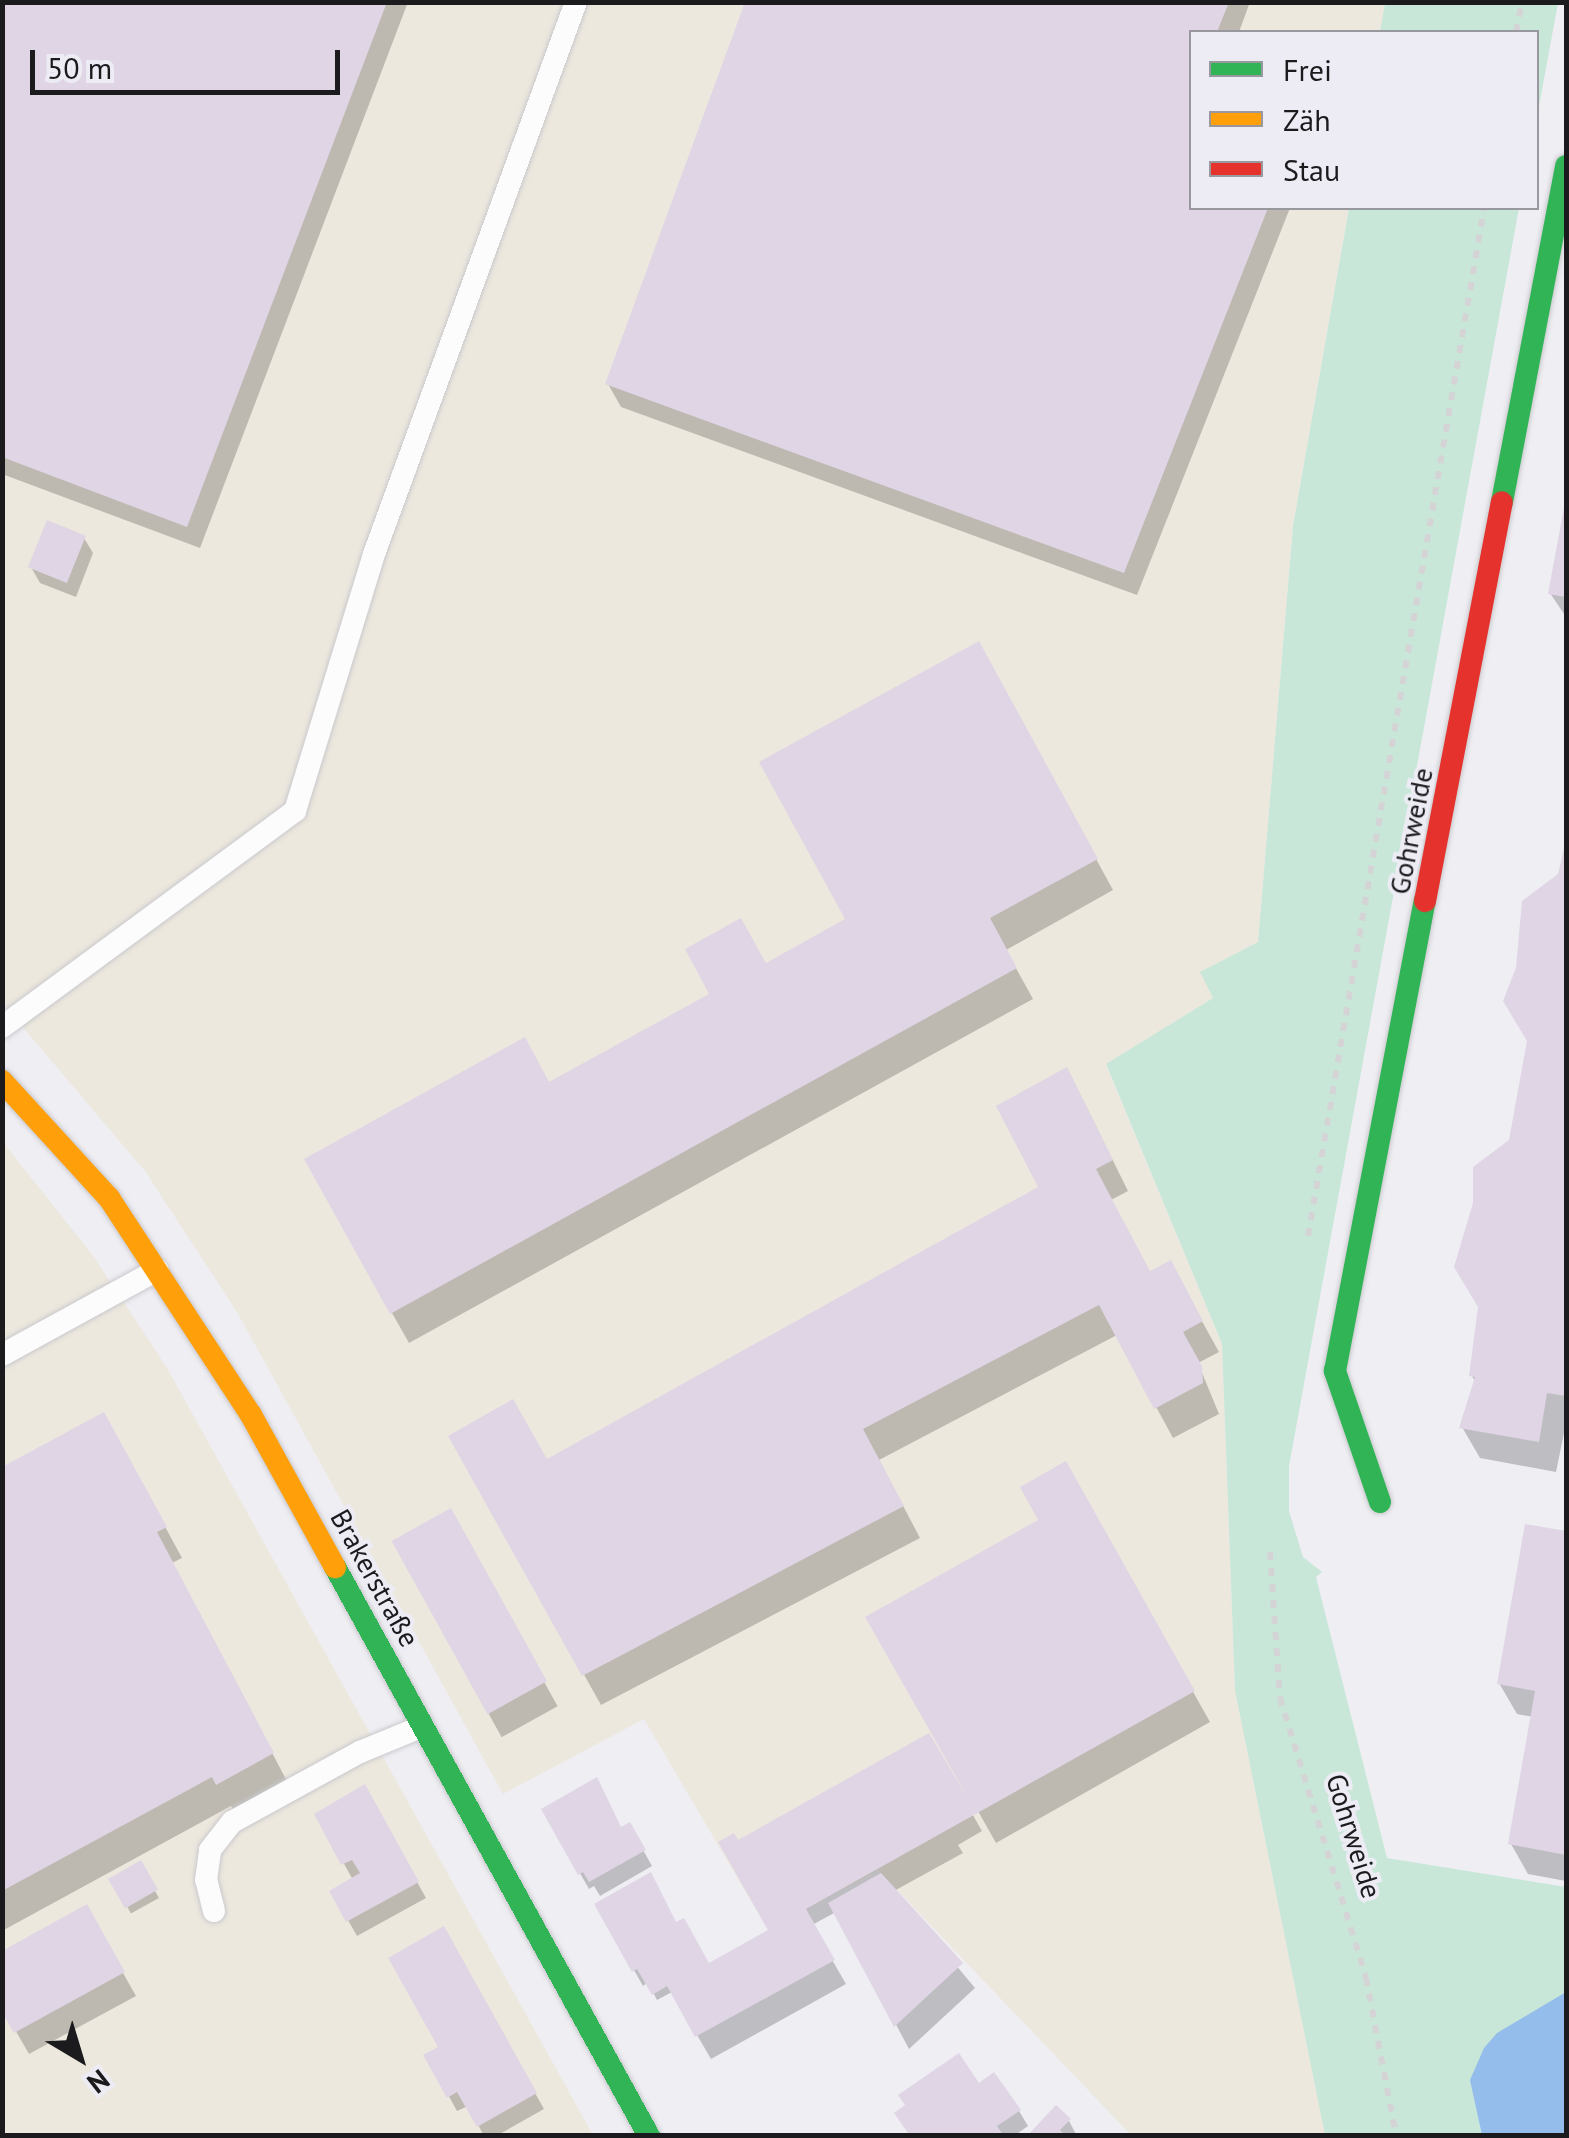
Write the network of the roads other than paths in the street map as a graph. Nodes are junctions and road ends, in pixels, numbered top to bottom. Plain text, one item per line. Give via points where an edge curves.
1 (576, 2) edge
2 (1566, 166) edge
3 (1562, 221) edge
4 (2, 1027) edge
5 (2, 1081) edge
6 (156, 1270) junction
7 (2, 1356) edge
8 (1380, 1502) dead end
9 (423, 1726) junction
10 (214, 1911) dead end
11 (650, 2136) edge

1 - 4 lane via 374,554 295,811
2 - 3 street, Gohrweide
3 - 8 street, Gohrweide via 1336,1371
5 - 6 street, Brakerstraße via 109,1198
6 - 7 lane
6 - 9 street, Brakerstraße via 251,1415
9 - 10 lane via 360,1752 232,1822 210,1850 206,1880
9 - 11 street, Brakerstraße

